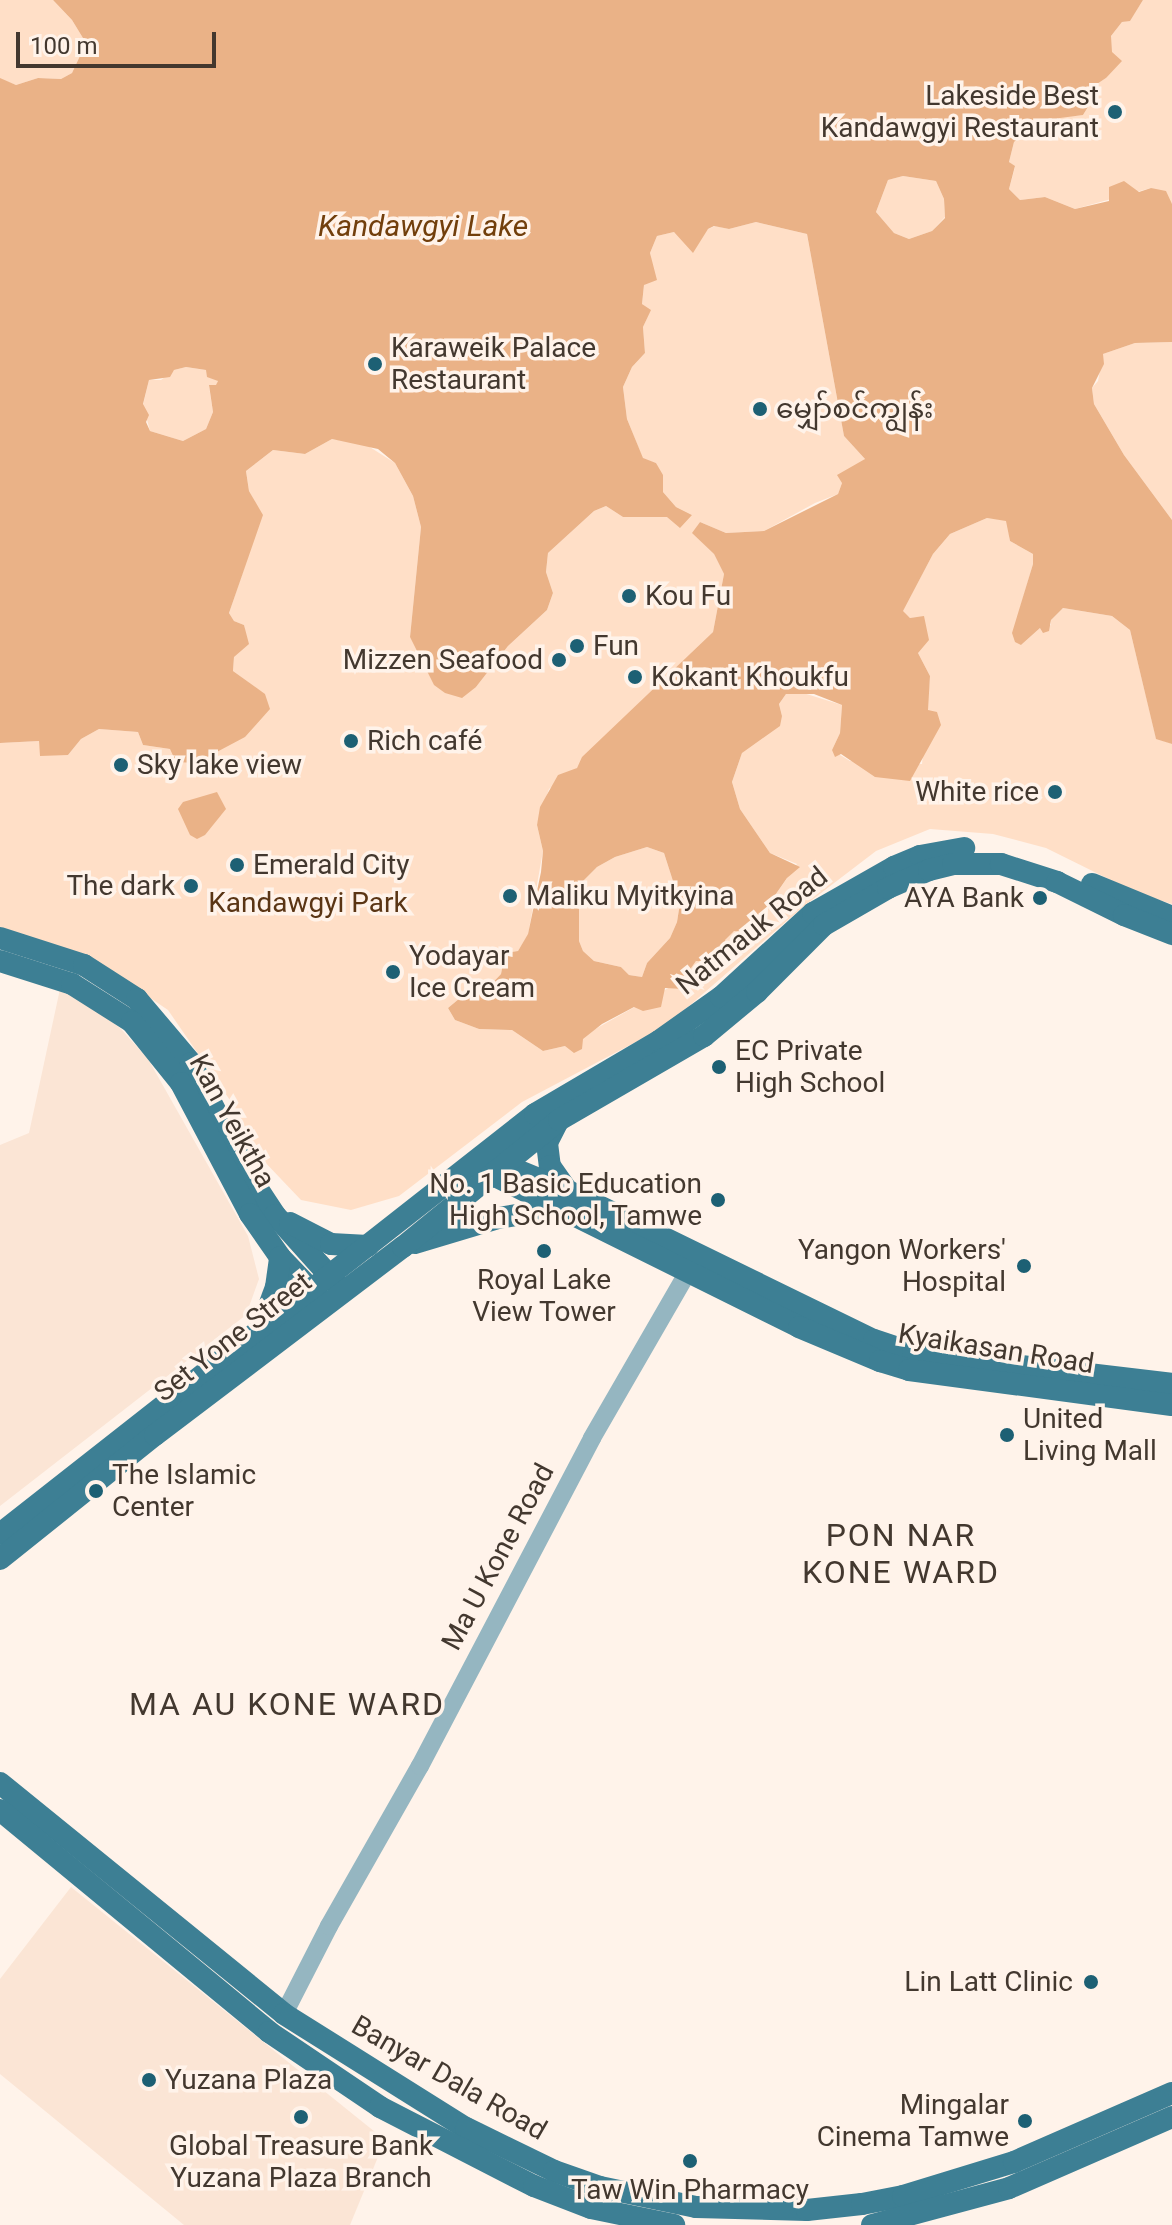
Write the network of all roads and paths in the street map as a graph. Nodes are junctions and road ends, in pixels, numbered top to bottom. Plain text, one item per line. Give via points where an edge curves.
1 (1172, 917) edge
2 (1172, 934) edge
3 (0, 938) edge
4 (0, 961) edge
5 (559, 1120) junction
6 (216, 1129) junction
7 (486, 1164) junction
8 (565, 1200) junction
9 (275, 1215) junction
10 (368, 1246) junction
11 (403, 1247) junction
12 (280, 1257) junction
13 (692, 1264) junction
14 (327, 1289) junction
15 (261, 1327) junction
16 (1172, 1384) edge
17 (1172, 1405) edge
18 (0, 1534) edge
19 (0, 1559) edge
20 (0, 1783) edge
21 (0, 1810) edge
22 (284, 2014) junction
23 (1172, 2093) edge
24 (1172, 2117) edge
25 (864, 2214) edge
26 (674, 2225) edge
27 (872, 2225) edge

1 - 7 main road, Natmauk Road via 1016,852 975,847 920,856 831,900 692,1019 535,1114
2 - 5 main road, Natmauk Road via 1015,867 971,862 929,870 824,925 704,1036
3 - 6 main road via 84,965 137,999 191,1063
4 - 6 main road, Kan Yeiktha via 72,984 132,1022
5 - 7 main road, Natmauk Road
5 - 8 main road via 547,1143 550,1166
6 - 9 main road
6 - 12 main road, Kan Yeiktha via 250,1214
7 - 8 main road, Kyaikasan Road
7 - 10 main road, Set Yone Street
7 - 11 main road, Set Yone Street
8 - 11 main road
8 - 13 main road, Kyaikasan Road
9 - 10 main road via 331,1244
9 - 14 main road
10 - 14 main road, Set Yone Street
11 - 14 main road, Set Yone Street
12 - 14 main road, Kan Yeiktha
12 - 15 main road
13 - 16 main road, Kyaikasan Road via 913,1353
13 - 17 main road, Kyaikasan Road via 813,1333 909,1370
13 - 22 street, Ma U Kone Road via 603,1418
14 - 15 main road, Set Yone Street
14 - 19 main road, Set Yone Street
15 - 18 main road, Set Yone Street
20 - 22 main road, Banyar Dala Road
21 - 26 main road, Banyar Dala Road via 269,2032 380,2107 576,2203
22 - 25 main road, Banyar Dala Road via 466,2128 600,2187 696,2207
23 - 25 main road, Banyar Dala Road via 1014,2162 903,2196
24 - 27 main road via 1009,2188

